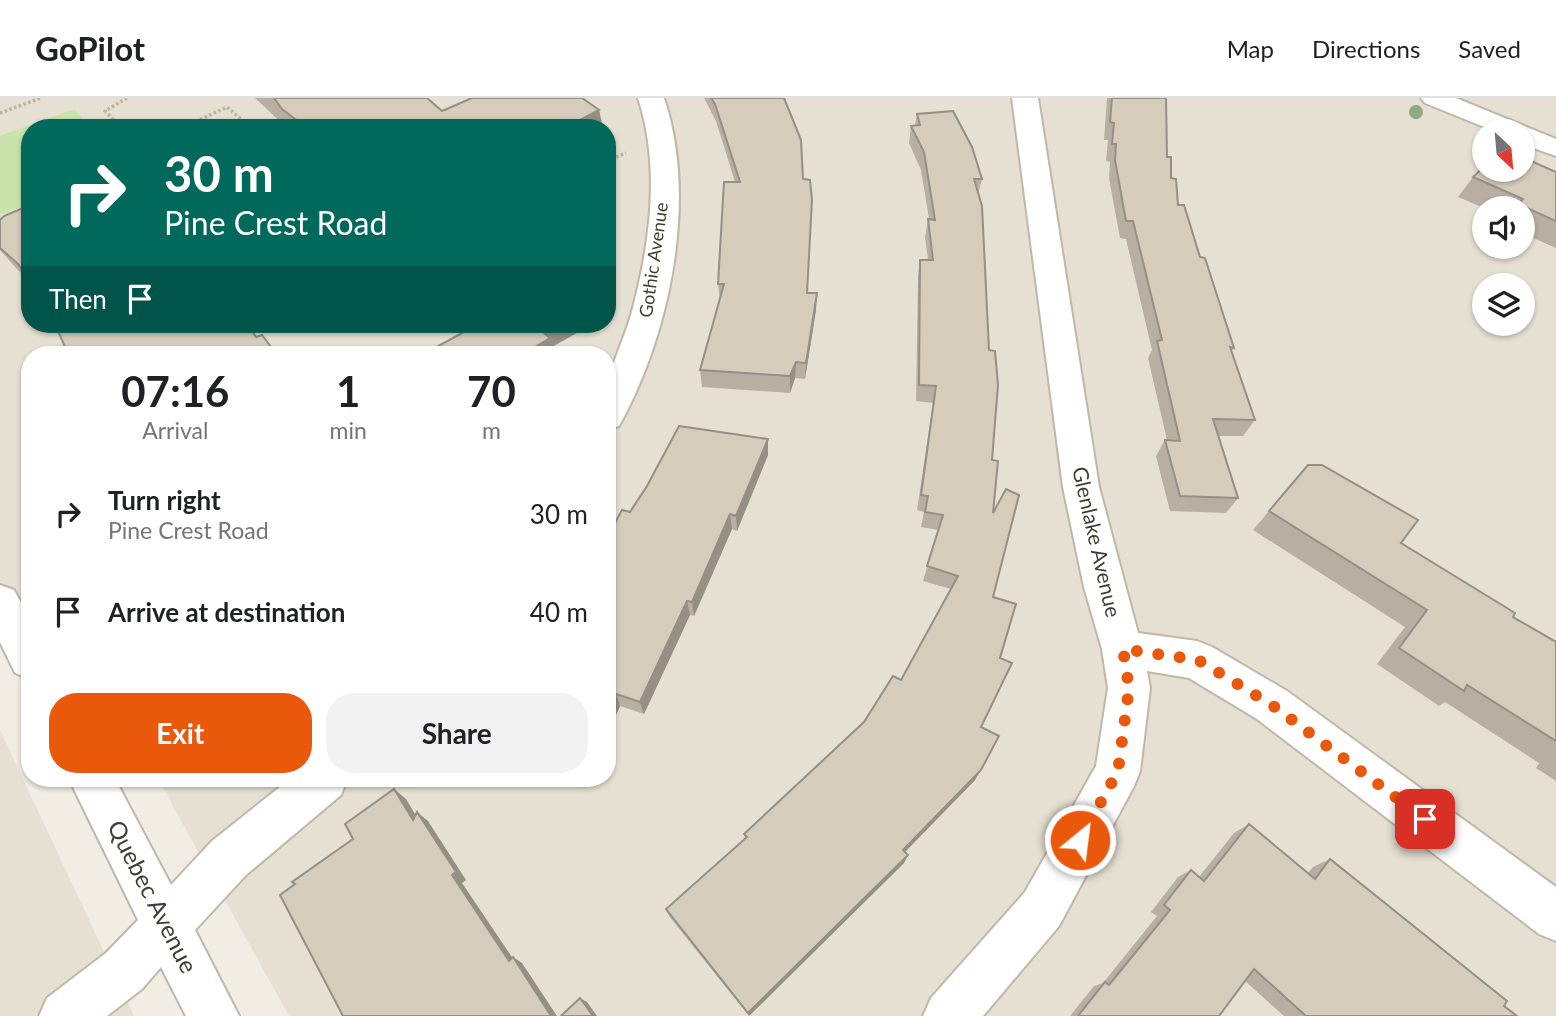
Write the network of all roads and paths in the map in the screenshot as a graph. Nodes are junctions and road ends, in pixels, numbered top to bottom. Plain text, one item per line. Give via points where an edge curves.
1 (41, 98) edge
2 (127, 98) edge
3 (651, 98) edge
4 (1025, 98) edge
5 (1434, 98) edge
6 (0, 113) edge
7 (113, 119) edge
8 (201, 119) edge
9 (240, 119) edge
10 (1486, 119) edge
11 (1535, 139) edge
12 (1556, 148) edge
13 (616, 400) edge
14 (0, 602) edge
15 (21, 643) edge
16 (1123, 649) junction
17 (95, 787) edge
18 (315, 787) edge
19 (1556, 917) edge
20 (165, 923) junction
21 (65, 1016) edge
22 (213, 1016) edge
23 (949, 1016) edge

1 - 6 path
2 - 7 path via 105,111
3 - 13 street, Gothic Avenue via 663,146 656,263 640,342
4 - 16 street, Glenlake Avenue via 1081,487
5 - 10 street
8 - 9 path via 227,107
11 - 12 street
14 - 15 street
16 - 19 street via 1198,660 1272,705
16 - 23 street, Glenlake Avenue via 1129,688 1118,771 1042,909
17 - 20 street, Quebec Avenue
18 - 20 street via 229,858
20 - 21 street via 124,971
20 - 22 street, Quebec Avenue

